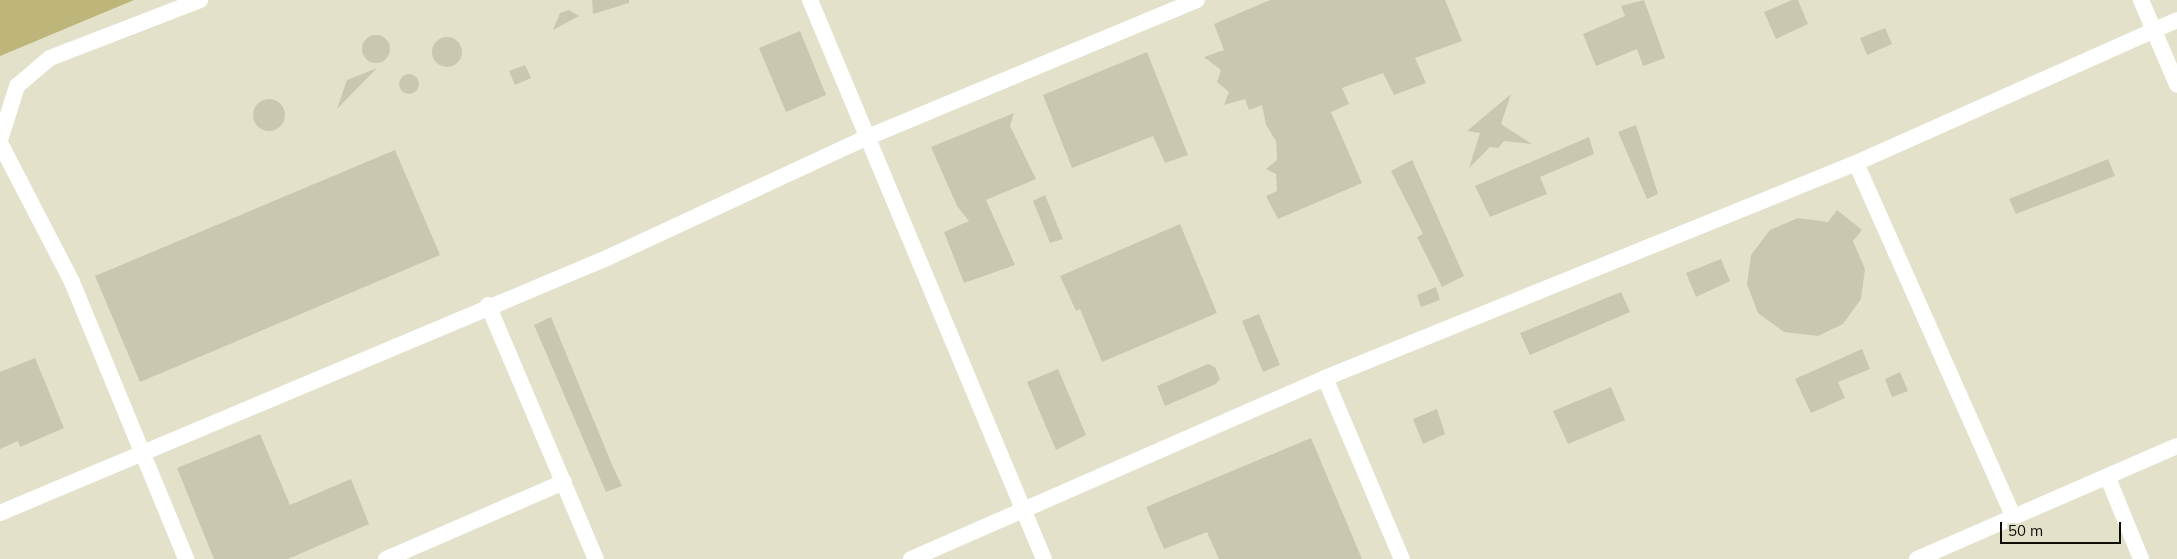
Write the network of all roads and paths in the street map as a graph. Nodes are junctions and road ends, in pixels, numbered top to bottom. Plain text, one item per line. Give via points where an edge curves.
1 (200, 0) edge
2 (810, 0) edge
3 (1197, 0) edge
4 (2141, 0) edge
5 (2177, 20) edge
6 (2154, 30) junction
7 (2177, 85) edge
8 (868, 137) junction
9 (0, 142) edge
10 (1856, 163) junction
11 (488, 305) junction
12 (1325, 378) junction
13 (2177, 446) edge
14 (142, 454) junction
15 (2108, 478) junction
16 (564, 482) junction
17 (1024, 511) junction
18 (0, 513) edge
19 (2013, 516) junction
20 (1940, 555) edge
21 (186, 559) edge
22 (386, 559) edge
23 (596, 559) edge
24 (910, 559) edge
25 (1044, 559) edge
26 (1402, 559) edge
27 (1918, 559) edge
28 (2141, 559) edge

1 - 9 lane via 50,58 17,86
2 - 8 lane
3 - 8 lane
4 - 6 lane
5 - 6 lane
6 - 7 lane
6 - 10 lane
8 - 11 lane via 607,258
8 - 17 lane
9 - 14 lane via 72,282
10 - 12 lane
10 - 19 lane
11 - 14 lane
11 - 16 lane
12 - 17 lane
12 - 26 lane
13 - 15 lane
14 - 18 lane
14 - 21 lane
15 - 19 lane
15 - 28 lane
16 - 22 lane
16 - 23 lane
17 - 24 lane
17 - 25 lane
19 - 20 lane
20 - 27 lane

